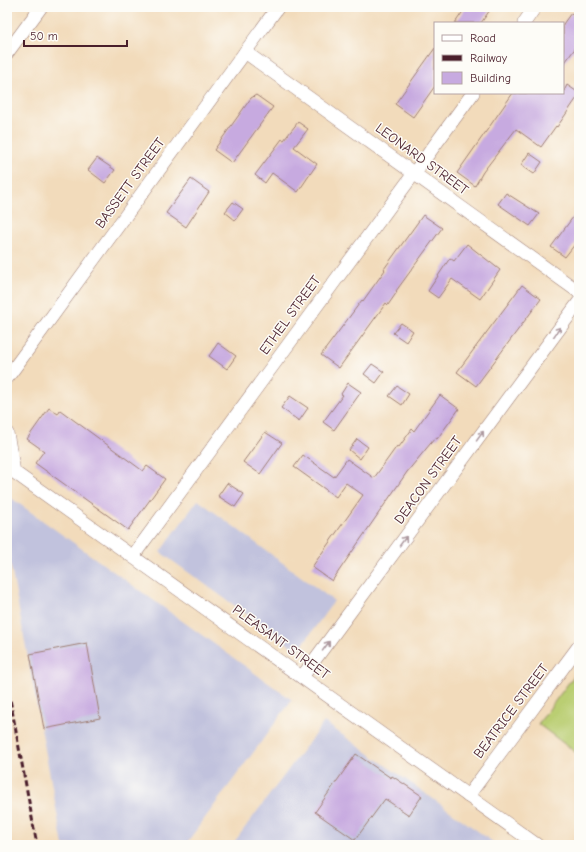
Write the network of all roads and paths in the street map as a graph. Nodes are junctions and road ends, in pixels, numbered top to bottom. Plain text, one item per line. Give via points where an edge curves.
1 (41, 7) edge
2 (278, 7) edge
3 (535, 7) edge
4 (525, 22) edge
5 (245, 52) junction
6 (7, 54) edge
7 (472, 94) edge
8 (414, 173) junction
9 (579, 292) edge
10 (579, 302) edge
11 (7, 378) edge
12 (7, 433) edge
13 (10, 470) edge
14 (133, 556) junction
15 (579, 646) edge
16 (302, 677) junction
17 (468, 796) junction
18 (537, 845) edge

1 - 6 street
2 - 5 street, BASSETT STREET
3 - 4 street
5 - 8 street, LEONARD STREET
5 - 11 street, BASSETT STREET
7 - 8 street, ETHEL STREET
8 - 9 street, LEONARD STREET
8 - 14 street, ETHEL STREET
16 -> 10 street, DEACON STREET
12 - 13 street
13 - 14 street, PLEASANT STREET
14 - 16 street, PLEASANT STREET
15 - 17 street, BEATRICE STREET
16 - 17 street, PLEASANT STREET
17 - 18 street, PLEASANT STREET

